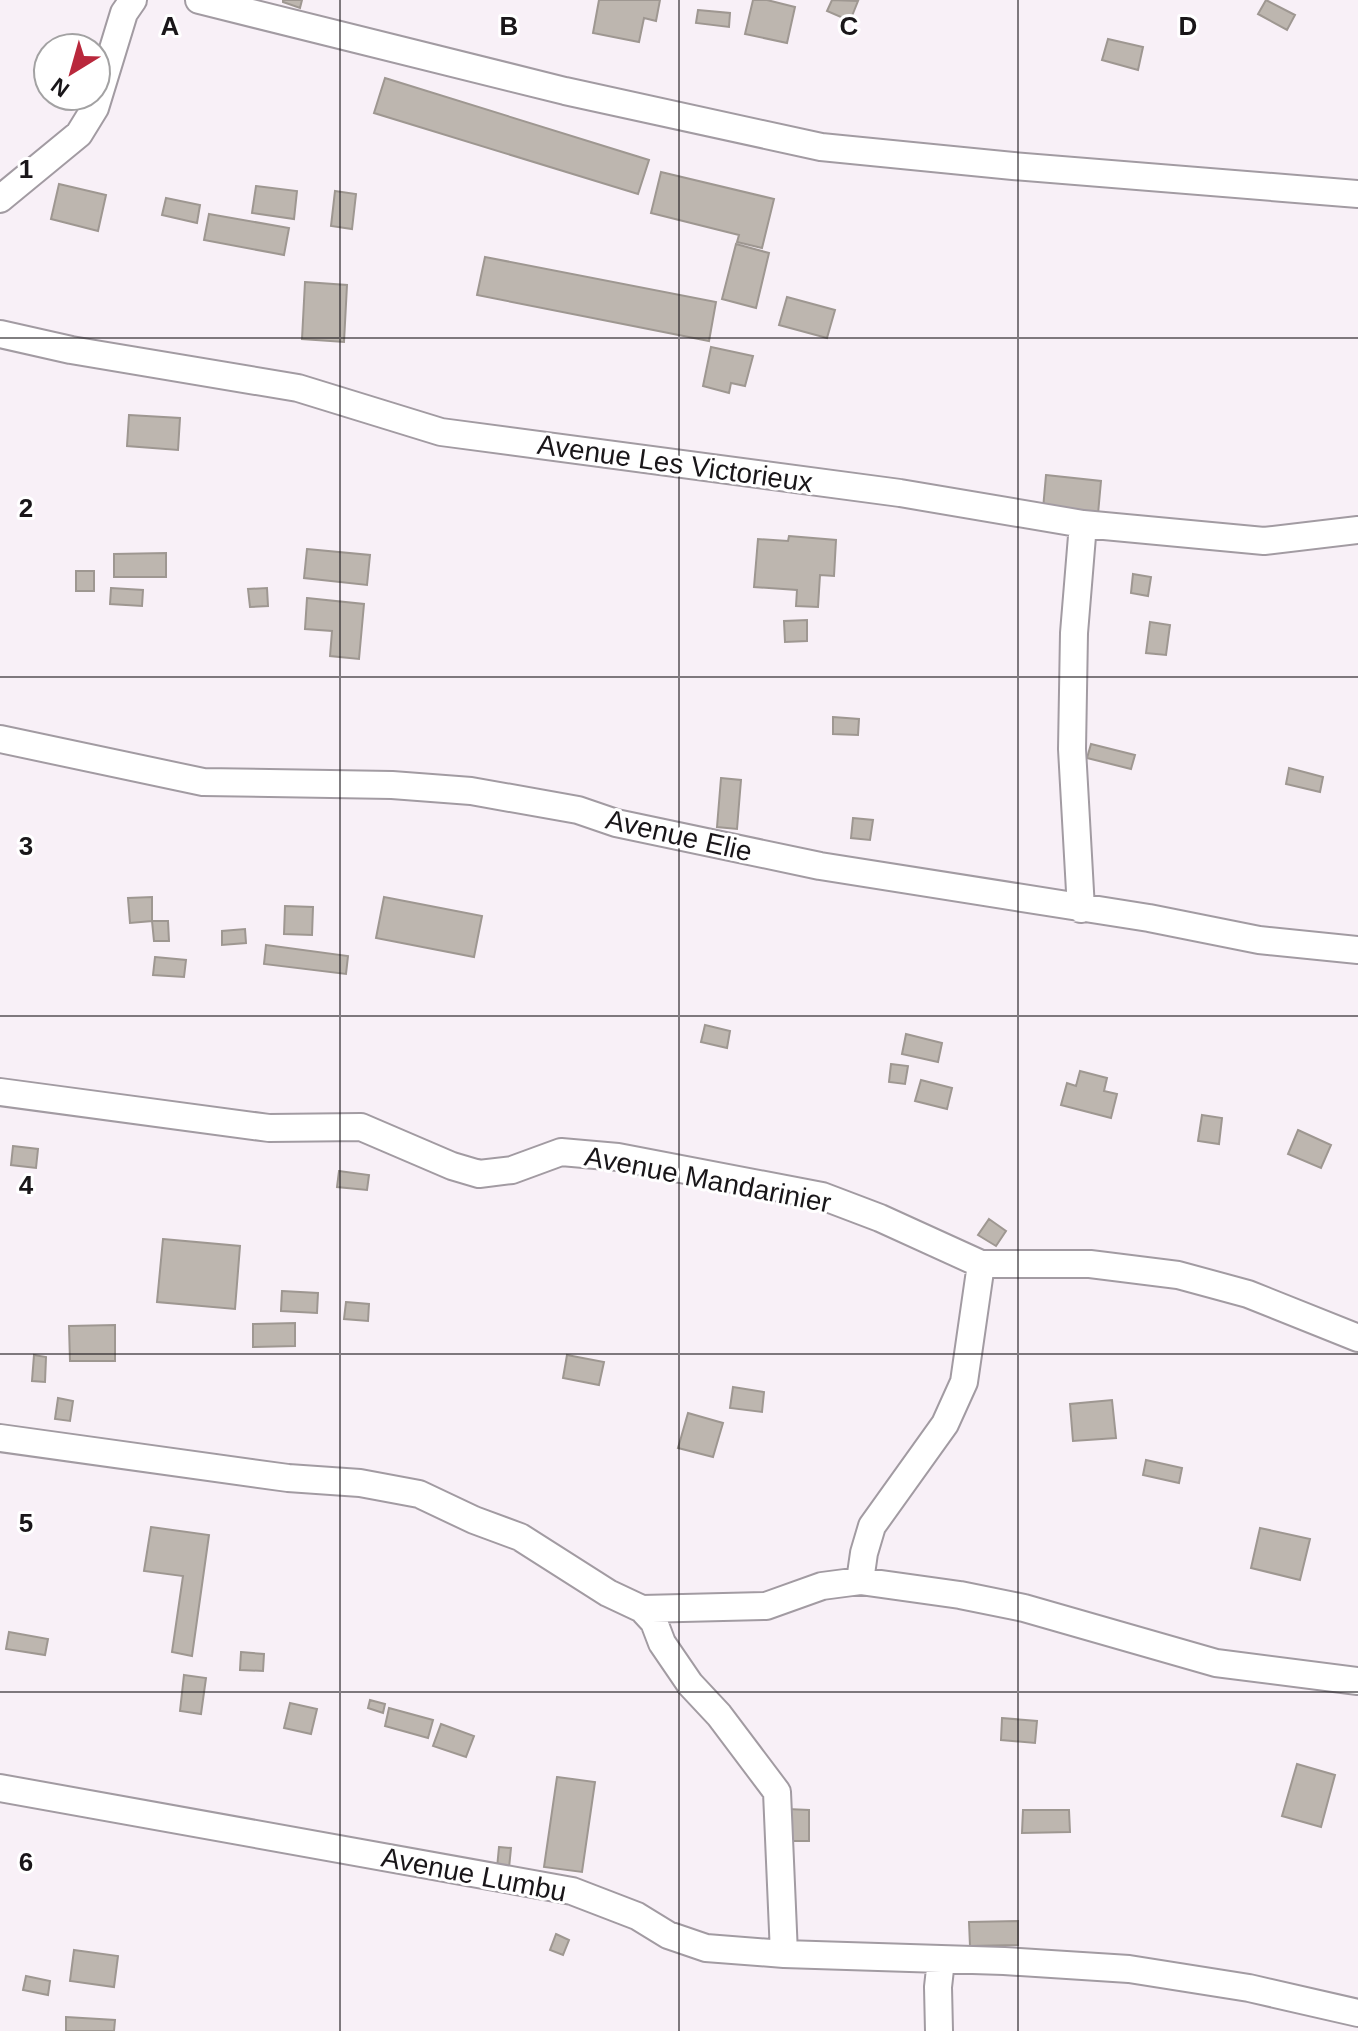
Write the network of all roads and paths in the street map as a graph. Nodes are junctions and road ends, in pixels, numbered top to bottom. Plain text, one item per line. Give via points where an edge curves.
1 (133, 0) edge
2 (199, 0) edge
3 (1358, 194) edge
4 (0, 199) edge
5 (0, 334) edge
6 (1083, 524) junction
7 (1358, 530) edge
8 (0, 739) edge
9 (1081, 909) junction
10 (1358, 950) edge
11 (0, 1092) edge
12 (981, 1264) junction
13 (1358, 1338) edge
14 (0, 1438) edge
15 (860, 1581) junction
16 (642, 1609) junction
17 (1358, 1681) edge
18 (0, 1788) edge
19 (784, 1954) junction
20 (941, 1960) junction
21 (1358, 2013) edge
22 (939, 2031) edge

1 - 4 street via 124,13 95,108 79,134
2 - 3 street via 565,91 821,147
5 - 6 street, Avenue Les Victorieux via 298,388 441,432 900,493
6 - 7 street, Avenue Les Victorieux via 1264,541
6 - 9 street via 1072,749
8 - 9 street, Avenue Elie via 203,782 471,791 820,866
9 - 10 street, Avenue Elie via 1259,940
11 - 12 street, Avenue Mandarinier via 269,1128 361,1127 479,1174 512,1170 561,1152 618,1157 822,1196
12 - 13 street, Avenue Mandarinier via 1090,1264 1178,1275 1248,1294
12 - 15 street via 964,1382 945,1424 872,1526
14 - 16 street via 419,1494 520,1537
15 - 16 street via 822,1586 766,1606
15 - 17 street via 1024,1608 1216,1663
16 - 19 street via 690,1684 777,1792
18 - 19 street, Avenue Lumbu via 572,1891 706,1948
19 - 20 street, Avenue Lumbu
20 - 21 street, Avenue Lumbu via 1129,1969
20 - 22 street

